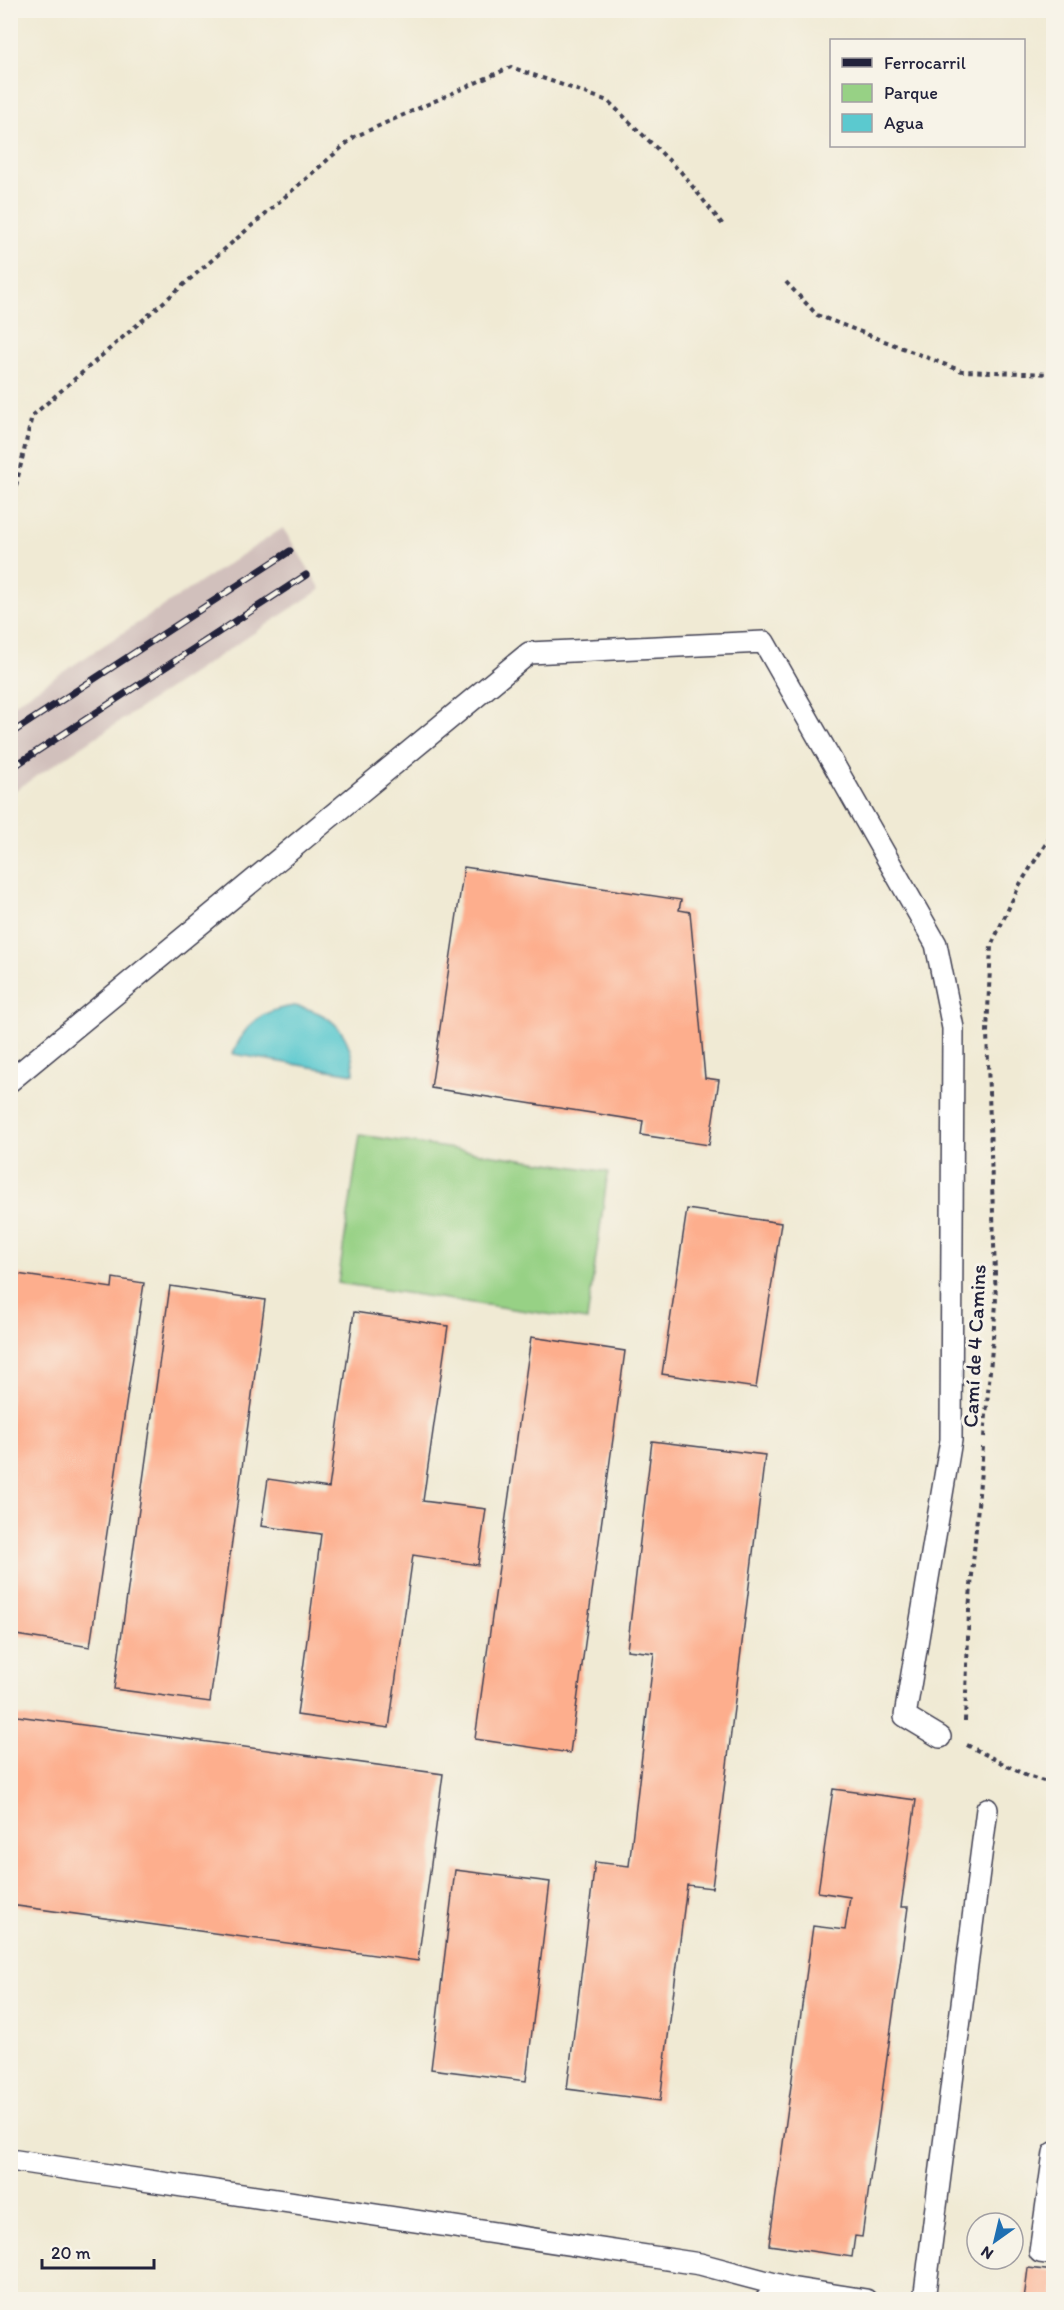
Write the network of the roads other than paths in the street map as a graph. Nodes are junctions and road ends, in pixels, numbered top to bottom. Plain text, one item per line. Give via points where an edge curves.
1 (10, 1081) edge
2 (940, 1737) dead end
3 (987, 1809) dead end
4 (10, 2160) edge
5 (1053, 2161) edge
6 (1053, 2254) edge
7 (790, 2288) junction
8 (766, 2300) edge
9 (866, 2300) edge
10 (924, 2300) edge

1 - 2 lane via 529,653 764,642 936,944 953,1028 951,1440 906,1716
3 - 10 lane
4 - 7 lane via 700,2264
5 - 6 lane via 1040,2252
7 - 8 lane
7 - 9 lane

